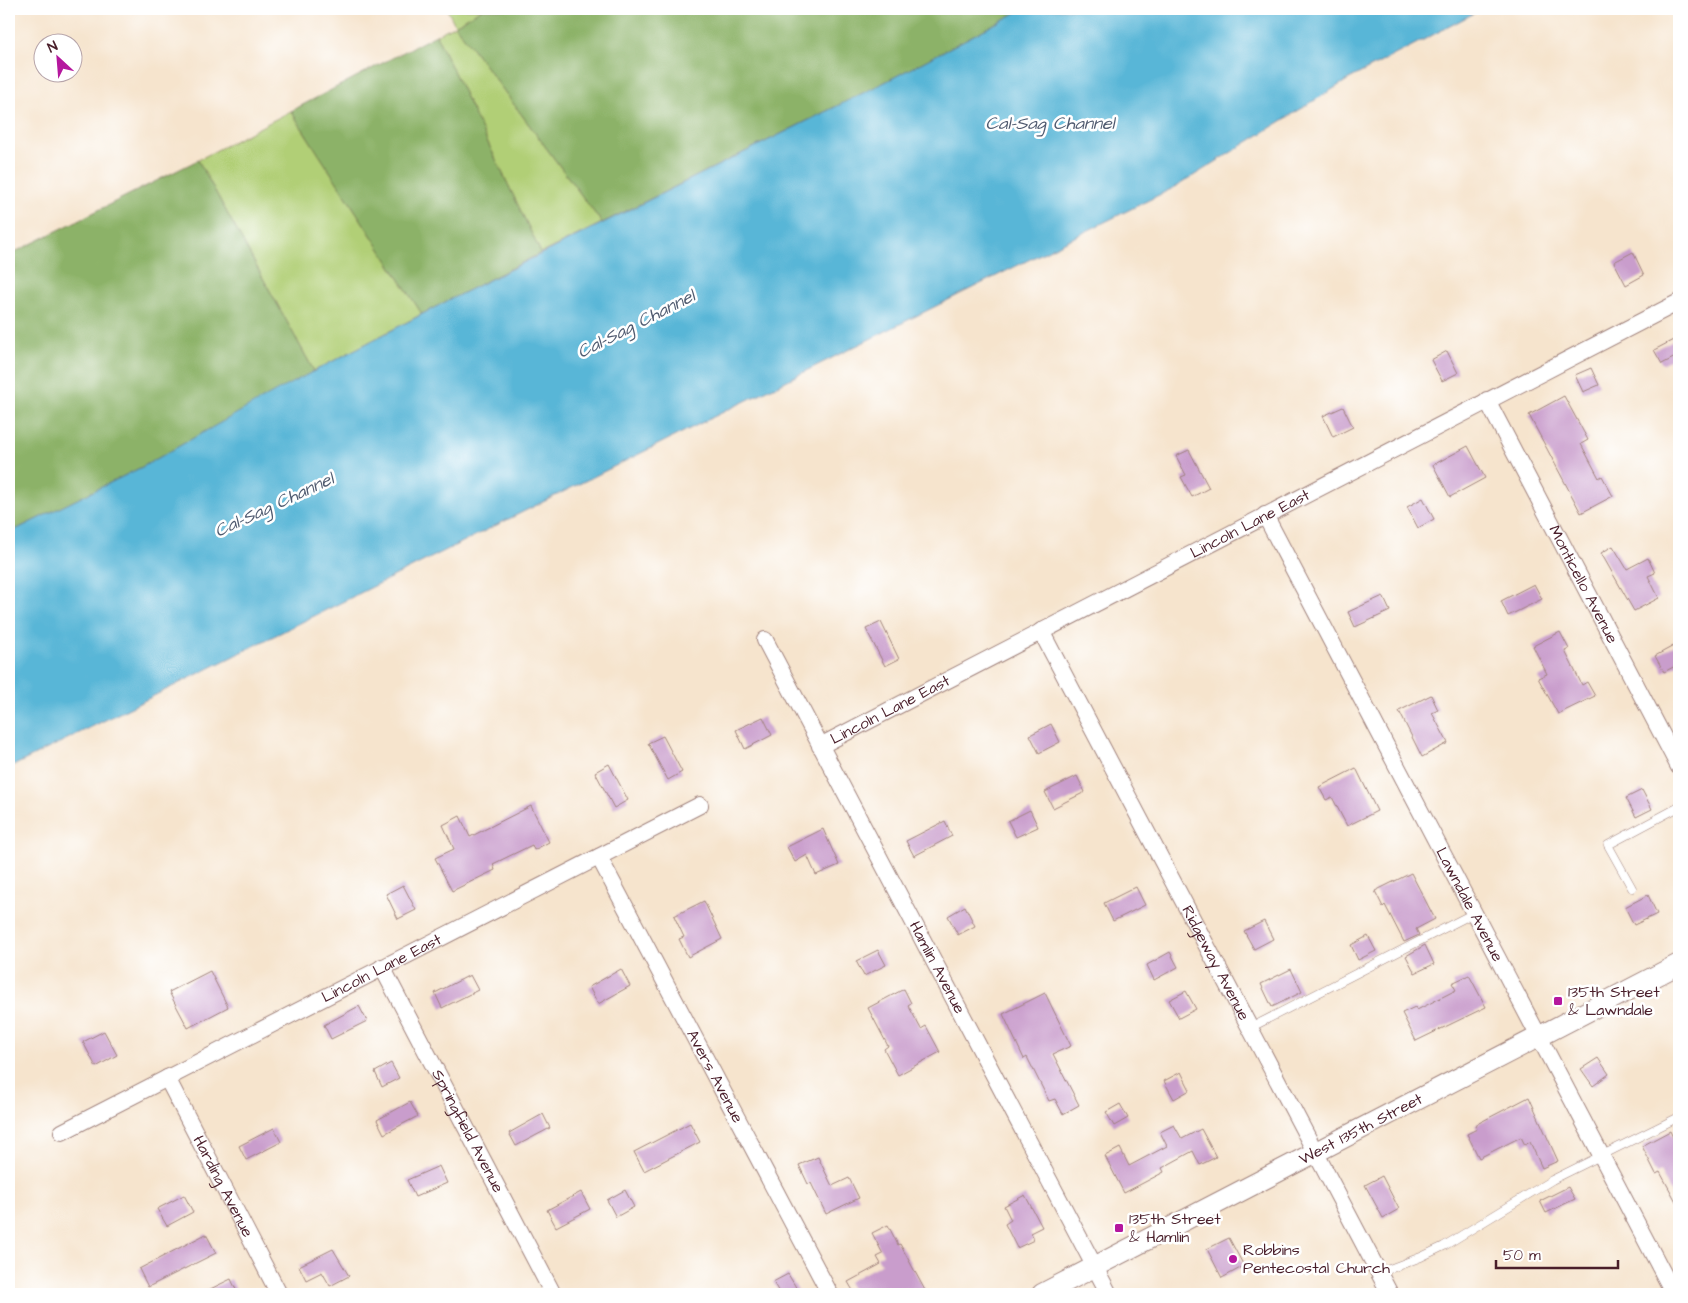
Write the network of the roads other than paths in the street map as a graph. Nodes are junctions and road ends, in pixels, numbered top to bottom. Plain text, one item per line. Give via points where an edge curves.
1 (1679, 302) edge
2 (1487, 400) junction
3 (1265, 515) junction
4 (1041, 632) junction
5 (765, 640) dead end
6 (820, 746) junction
7 (1679, 767) edge
8 (700, 805) dead end
9 (1679, 807) edge
10 (599, 857) junction
11 (1632, 888) dead end
12 (1474, 913) junction
13 (1679, 964) edge
14 (382, 967) junction
15 (1250, 1028) junction
16 (1539, 1037) junction
17 (167, 1078) junction
18 (1679, 1117) edge
19 (62, 1132) dead end
20 (1315, 1153) junction
21 (1602, 1157) junction
22 (1094, 1267) junction
23 (1379, 1273) junction
24 (278, 1294) edge
25 (553, 1294) edge
26 (830, 1294) edge
27 (1042, 1294) edge
28 (1109, 1294) edge
29 (1390, 1294) edge
30 (1674, 1294) edge

1 - 2 street, Lincoln Lane East
2 - 3 street, Lincoln Lane East
2 - 7 street, Monticello Avenue
3 - 4 street, Lincoln Lane East
3 - 12 street, Lawndale Avenue
4 - 6 street, Lincoln Lane East
4 - 15 street, Ridgeway Avenue
5 - 6 street, Hamlin Avenue
6 - 22 street, Hamlin Avenue
8 - 10 street, Lincoln Lane East
9 - 11 lane via 1608,845
10 - 14 street, Lincoln Lane East
10 - 26 street, Avers Avenue
12 - 15 lane
12 - 16 street, Lawndale Avenue
13 - 16 street, West 135th Street
14 - 17 street, Lincoln Lane East
14 - 25 street, Springfield Avenue
15 - 20 street, Ridgeway Avenue
16 - 20 street, West 135th Street
16 - 21 street, Lawndale Avenue
17 - 19 street, Lincoln Lane East
17 - 24 street, Harding Avenue
18 - 21 lane
20 - 22 street, West 135th Street
20 - 23 street, Ridgeway Avenue
21 - 23 lane via 1527,1194 1444,1246
21 - 30 street, Lawndale Avenue
22 - 27 street, West 135th Street
22 - 28 street, Hamlin Avenue
23 - 29 street, Ridgeway Avenue

